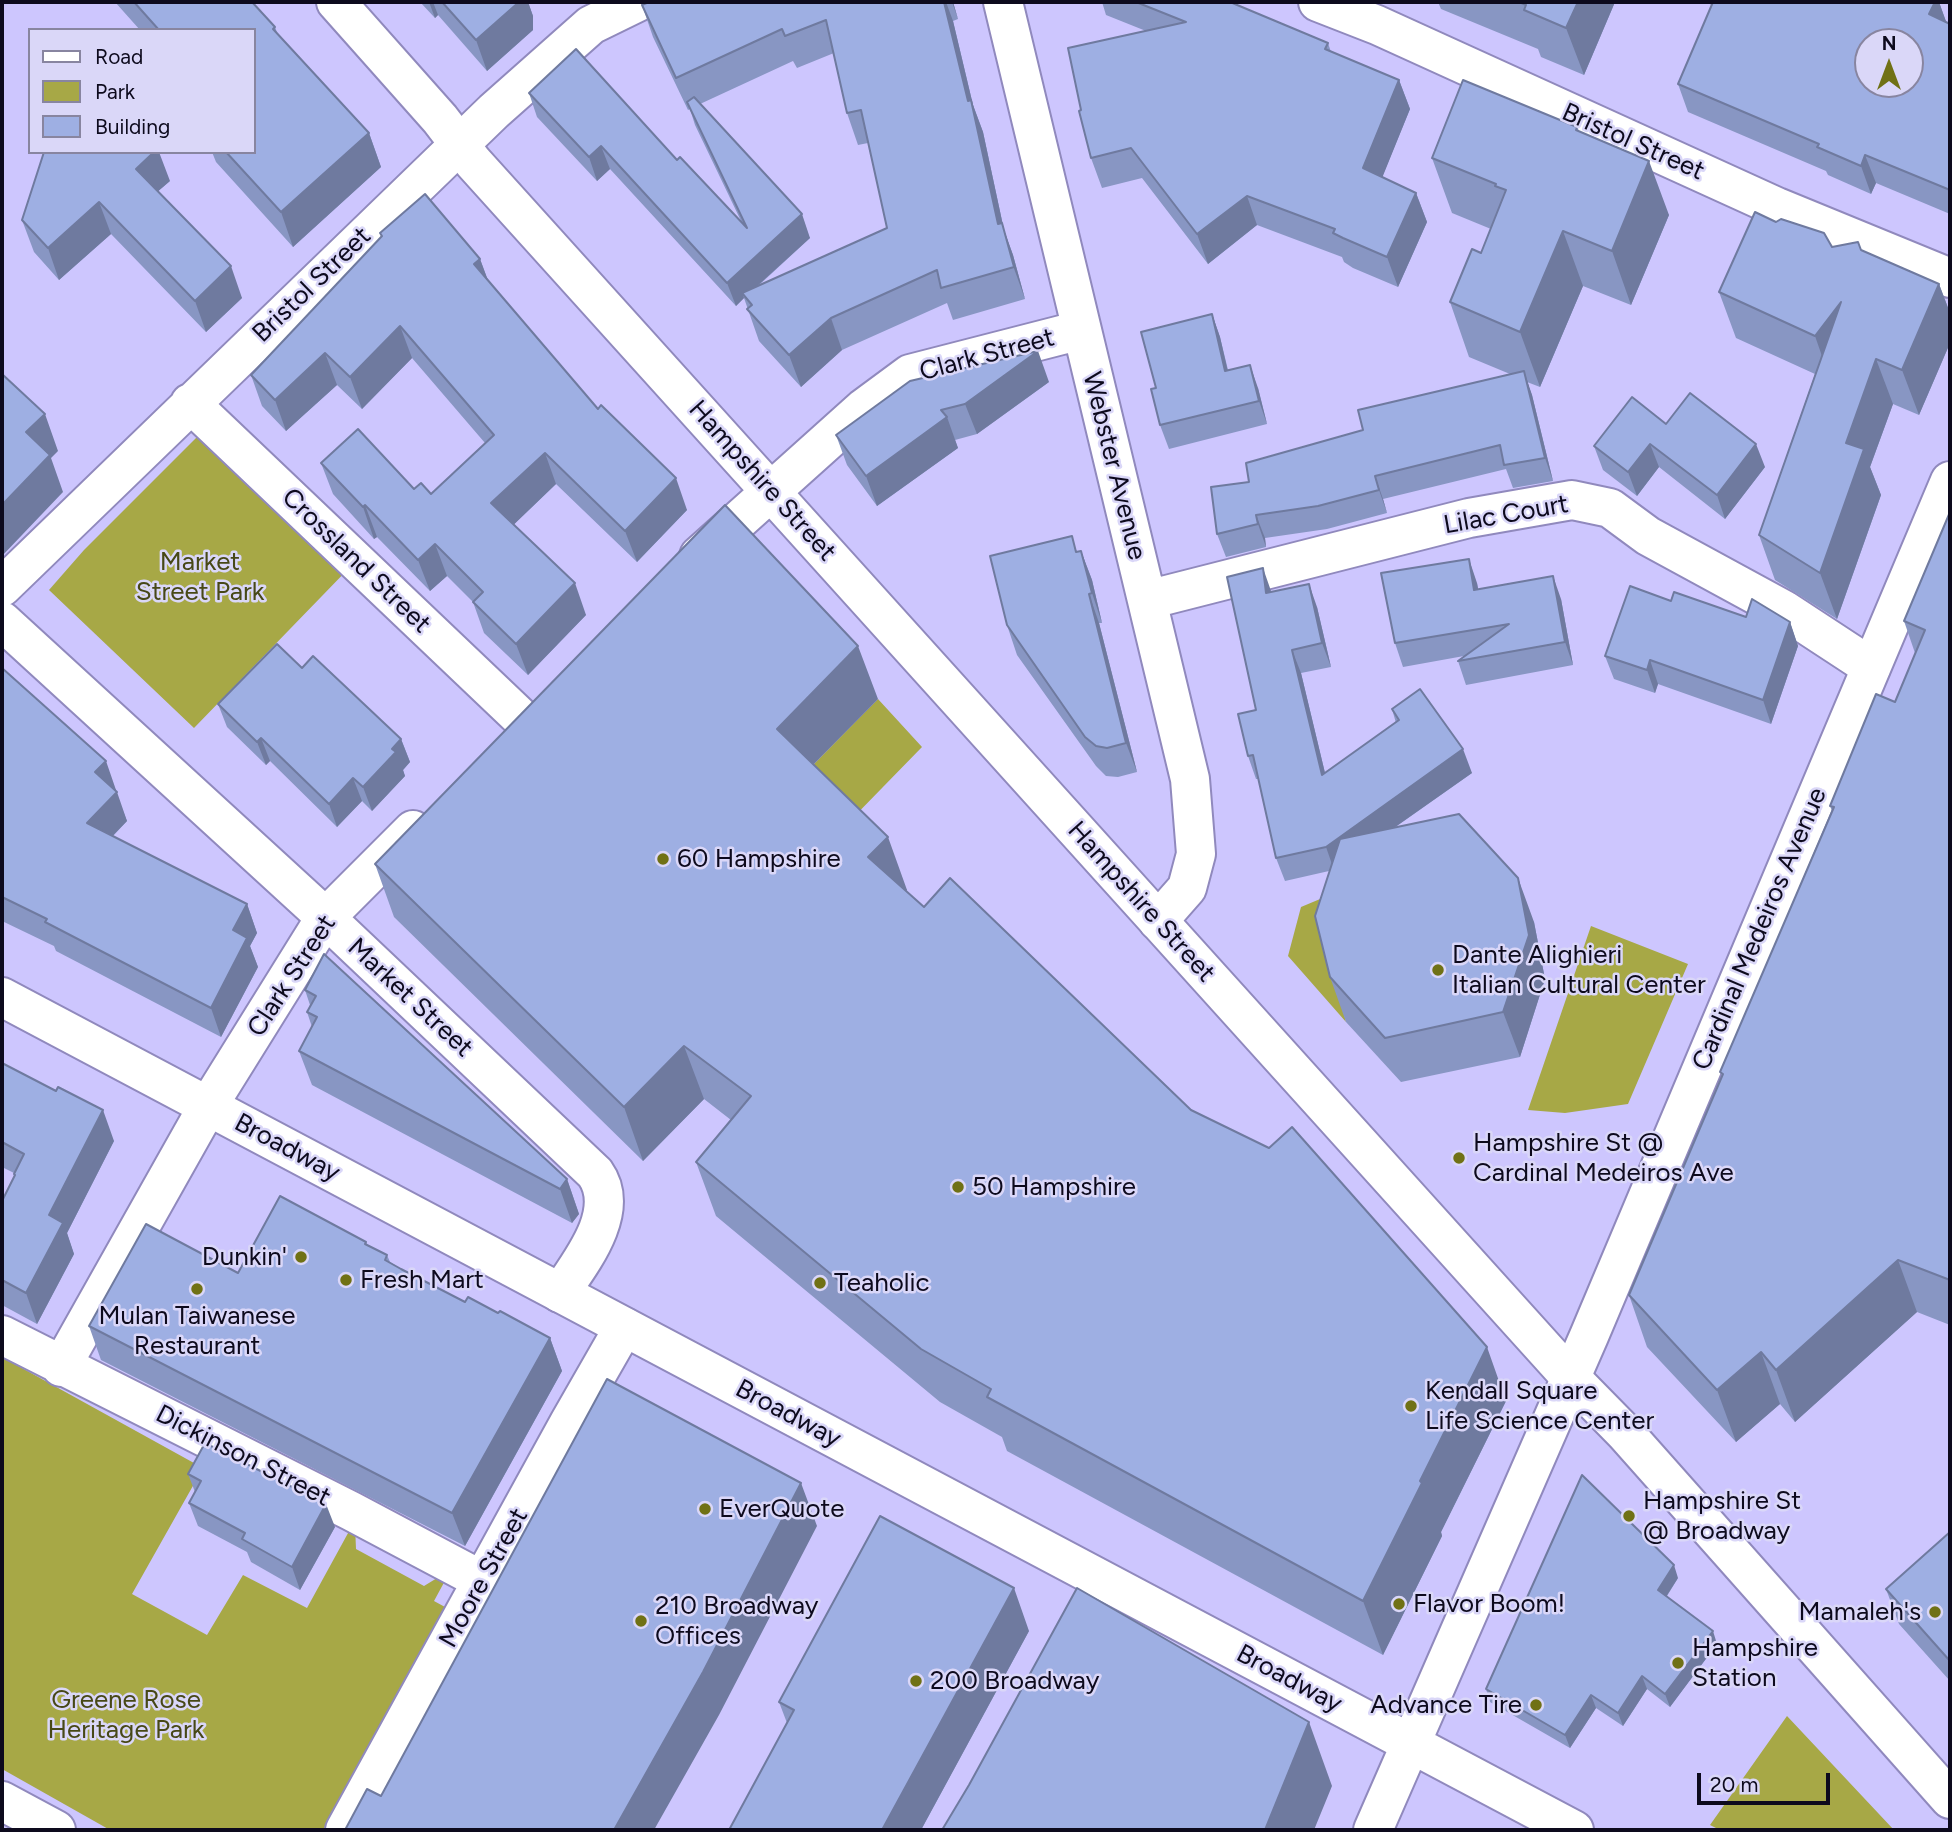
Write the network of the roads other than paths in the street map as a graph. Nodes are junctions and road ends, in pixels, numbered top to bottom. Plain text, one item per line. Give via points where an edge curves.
1 (336, 2) edge
2 (638, 2) edge
3 (1003, 2) edge
4 (1318, 2) edge
5 (1383, 13) edge
6 (459, 145) junction
7 (1950, 278) edge
8 (1081, 330) junction
9 (190, 403) junction
10 (1950, 481) edge
11 (771, 491) junction
12 (677, 576) edge
13 (2, 587) edge
14 (1147, 600) junction
15 (2, 621) edge
16 (1871, 667) junction
17 (523, 719) edge
18 (434, 808) edge
19 (326, 918) junction
20 (1158, 921) junction
21 (2, 997) edge
22 (208, 1106) junction
23 (560, 1293) junction
24 (624, 1327) junction
25 (2, 1335) edge
26 (61, 1367) junction
27 (1571, 1378) junction
28 (482, 1581) junction
29 (1411, 1745) junction
30 (1950, 1799) edge
31 (2, 1801) edge
32 (56, 1830) edge
33 (345, 1830) edge
34 (1373, 1830) edge
35 (1574, 1830) edge

1 - 6 street, Hampshire Street
2 - 6 street, Bristol Street via 590,24
3 - 8 street, Webster Avenue
4 - 5 street, Bristol Street
5 - 7 street, Bristol Street via 1777,207
6 - 9 street, Bristol Street
6 - 11 street, Hampshire Street
8 - 11 street, Clark Street via 910,374 864,408
8 - 14 street, Webster Avenue
9 - 13 street, Bristol Street
9 - 17 street, Crossland Street
10 - 16 street, Cardinal Medeiros Avenue
11 - 12 street, Clark Street
11 - 20 street, Hampshire Street
14 - 16 street, Lilac Court via 1469,518 1573,500 1610,508 1648,537 1784,610
14 - 20 street, Webster Avenue via 1190,779 1196,854 1187,888
15 - 19 street, Market Street
16 - 27 street, Cardinal Medeiros Avenue
18 - 19 street, Clark Street
19 - 22 street, Clark Street
19 - 23 street, Market Street via 599,1178 604,1204 592,1246
20 - 27 street, Hampshire Street
21 - 22 street, Broadway
22 - 23 street, Broadway
22 - 26 street, Clark Street
23 - 24 street, Broadway
24 - 28 street, Moore Street
24 - 29 street, Broadway via 1087,1592
25 - 26 street, Dickinson Street
26 - 28 street, Dickinson Street via 268,1468
27 - 29 street, Cardinal Medeiros Avenue
27 - 30 street, Hampshire Street
28 - 33 street, Moore Street
29 - 34 street, Cardinal Medeiros Avenue
29 - 35 street, Broadway
31 - 32 street

